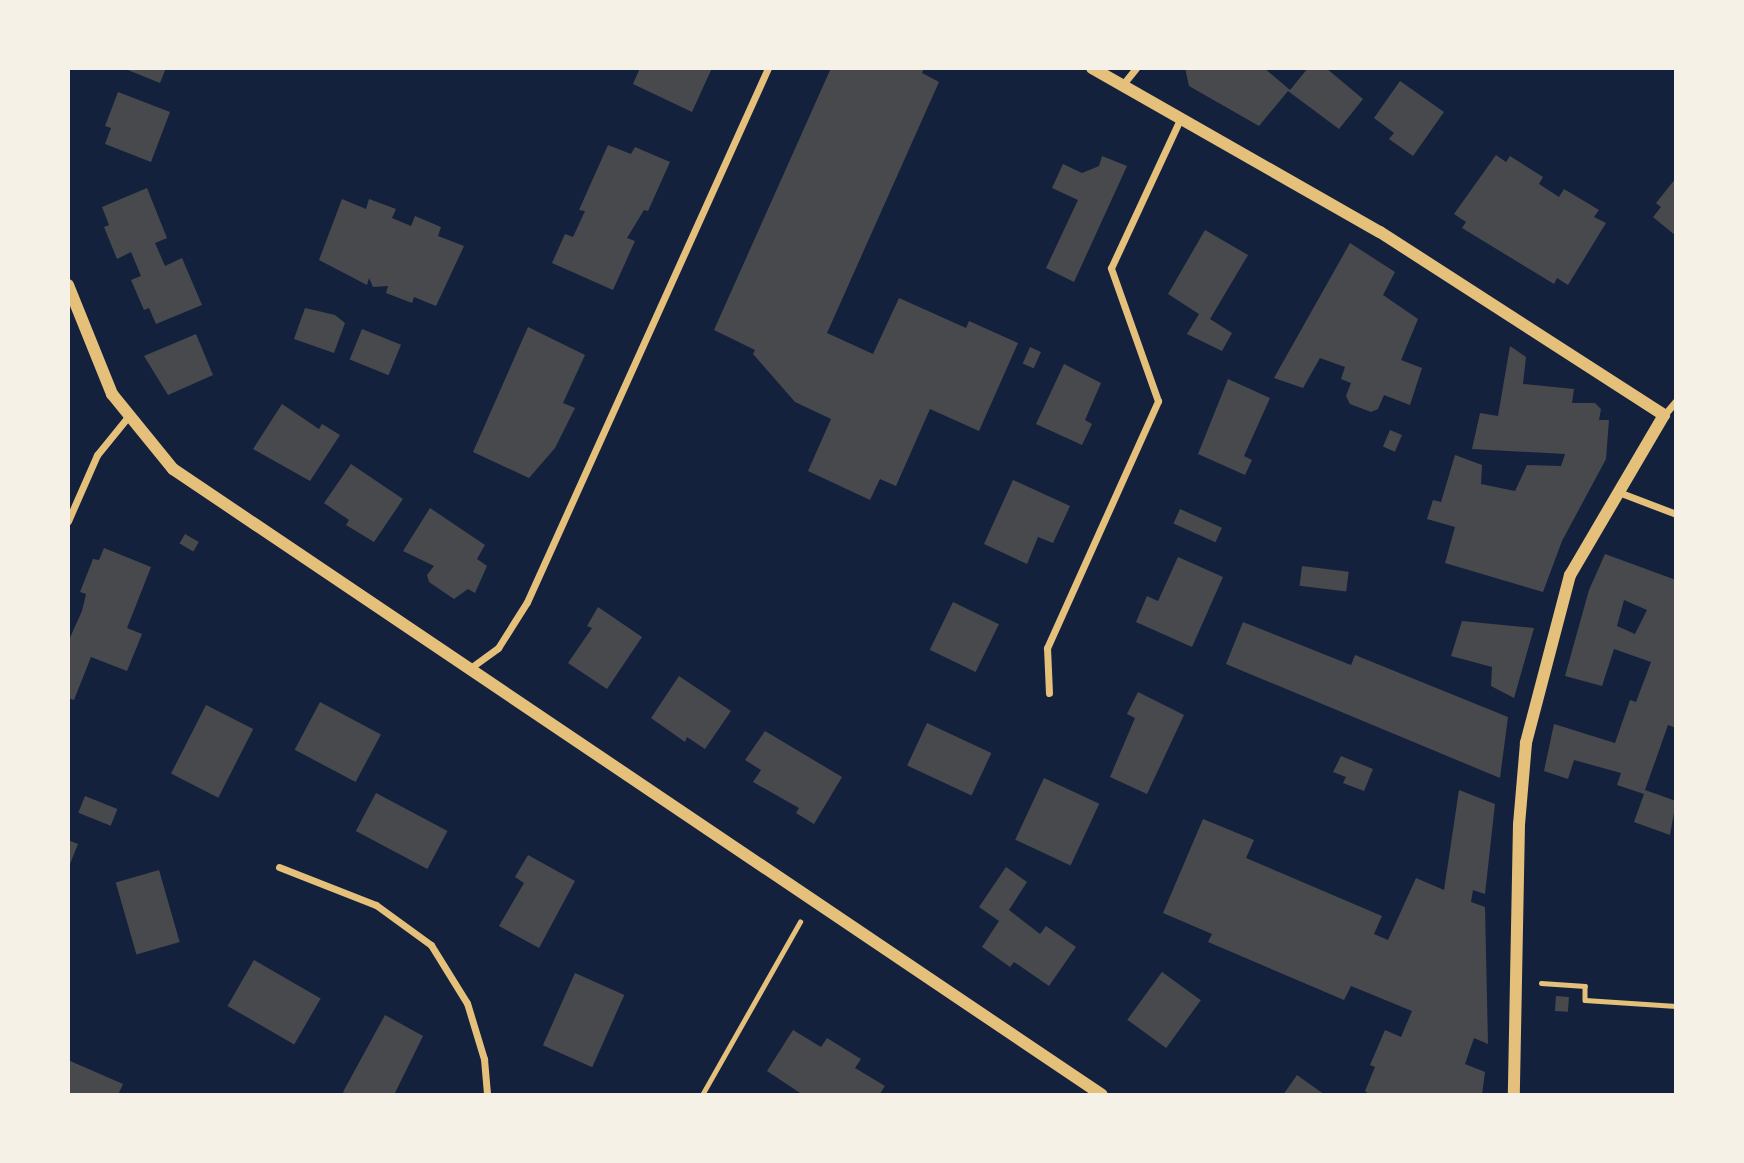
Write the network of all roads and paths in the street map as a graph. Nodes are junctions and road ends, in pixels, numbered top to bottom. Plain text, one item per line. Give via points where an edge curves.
1 (768, 68) edge
2 (1092, 68) edge
3 (1136, 68) edge
4 (1124, 83) junction
5 (1181, 117) junction
6 (69, 292) edge
7 (1676, 401) edge
8 (1664, 415) junction
9 (127, 418) junction
10 (1621, 492) junction
11 (1676, 514) edge
12 (68, 521) edge
13 (469, 670) junction
14 (1049, 693) dead end
15 (279, 867) dead end
16 (815, 900) junction
17 (1516, 982) junction
18 (1676, 1006) edge
19 (487, 1095) edge
20 (702, 1095) edge
21 (1102, 1095) edge
22 (1514, 1095) edge

1 - 13 street via 527,602 498,648
2 - 4 street
3 - 4 street
4 - 5 street
5 - 8 street via 1380,232
5 - 14 street via 1111,268 1158,401 1047,648
6 - 9 street via 100,373
7 - 8 street
8 - 10 street
9 - 12 street via 97,455
9 - 13 street via 173,469 212,500
10 - 11 street
10 - 17 street via 1589,537 1570,575 1526,743 1519,824
13 - 16 street
15 - 19 street via 376,905 431,945 467,1003 484,1059
16 - 20 path
16 - 21 street
17 - 18 path via 1585,986 1585,1000
17 - 22 street

